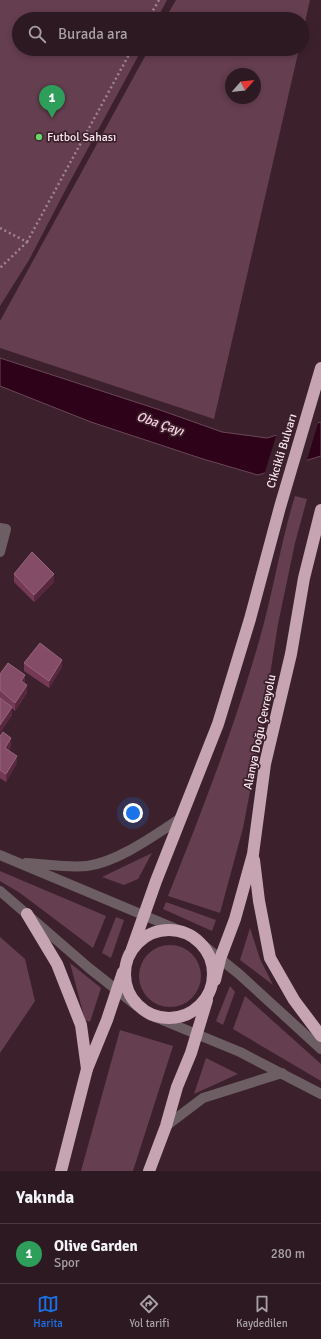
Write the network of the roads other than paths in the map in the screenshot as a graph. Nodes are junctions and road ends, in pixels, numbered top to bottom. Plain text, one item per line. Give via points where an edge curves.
1 (321, 368) edge
2 (321, 510) edge
3 (0, 528) edge
4 (0, 552) edge
5 (181, 818) junction
6 (253, 854) junction
7 (0, 855) edge
8 (18, 862) junction
9 (0, 890) edge
10 (28, 914) junction
11 (144, 916) junction
12 (186, 933) junction
13 (198, 941) junction
14 (132, 949) junction
15 (220, 959) junction
16 (126, 963) junction
17 (215, 980) junction
18 (117, 990) junction
19 (209, 993) junction
20 (137, 1006) junction
21 (150, 1015) junction
22 (197, 1034) junction
23 (321, 1036) edge
24 (321, 1049) edge
25 (88, 1069) junction
26 (282, 1073) junction
27 (321, 1094) edge
28 (166, 1126) junction
29 (61, 1171) edge
30 (149, 1171) edge

1 - 5 highway, Cikcikli Bulvarı via 218,724
2 - 6 highway, Alanya Doğu Çevreyolu via 265,764
3 - 4 street via 6,529
5 - 8 street via 144,842 109,860 87,866
5 - 11 highway
6 - 15 highway, Alanya Doğu Çevreyolu via 235,919
6 - 23 highway via 270,958 294,1000
7 - 8 street
8 - 11 street
9 - 10 street
10 - 18 street
10 - 25 highway via 57,964 76,1011 81,1024
11 - 12 street
11 - 14 highway
12 - 13 highway
12 - 14 highway via 172,930 156,931 143,938
13 - 15 street
13 - 17 highway via 207,952
14 - 16 highway
15 - 17 highway, Alanya Doğu Çevreyolu
15 - 24 street
16 - 18 highway
16 - 20 highway via 125,978 129,993
17 - 19 highway
18 - 20 street
18 - 25 highway
19 - 21 highway via 202,1005 184,1016 163,1019
19 - 22 highway
20 - 21 highway
21 - 22 street
22 - 26 street
22 - 28 highway via 177,1086
25 - 29 highway
26 - 27 street
26 - 28 street via 203,1098
28 - 30 highway

